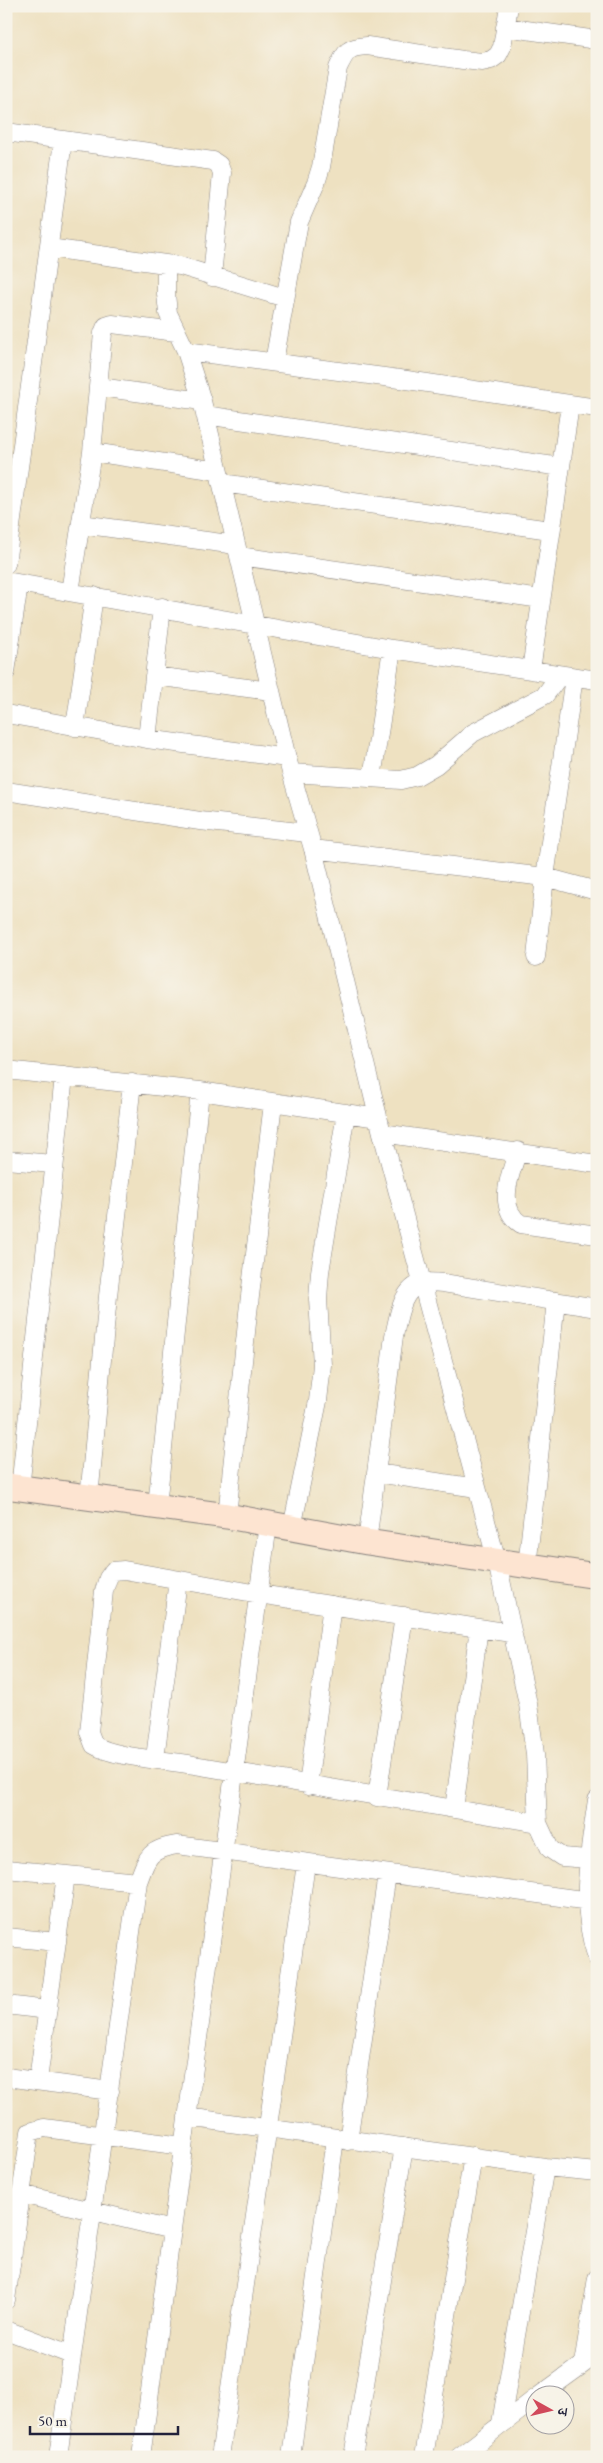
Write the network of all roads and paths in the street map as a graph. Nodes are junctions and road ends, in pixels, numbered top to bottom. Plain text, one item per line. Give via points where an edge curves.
1 (509, 6) edge
2 (505, 27) junction
3 (597, 40) edge
4 (6, 132) edge
5 (63, 141) junction
6 (49, 248) junction
7 (166, 264) junction
8 (212, 276) junction
9 (285, 298) junction
10 (176, 332) junction
11 (186, 351) junction
12 (274, 362) junction
13 (99, 387) junction
14 (570, 405) junction
15 (204, 408) junction
16 (597, 408) edge
17 (92, 452) junction
18 (561, 466) junction
19 (220, 477) junction
20 (81, 524) junction
21 (550, 530) junction
22 (238, 550) junction
23 (6, 564) edge
24 (13, 582) edge
25 (70, 592) junction
26 (94, 596) junction
27 (541, 599) junction
28 (162, 607) junction
29 (255, 624) junction
30 (392, 649) junction
31 (531, 670) junction
32 (6, 672) edge
33 (154, 676) junction
34 (567, 676) junction
35 (597, 680) edge
36 (271, 690) junction
37 (6, 714) edge
38 (75, 727) junction
39 (147, 739) junction
40 (289, 765) junction
41 (372, 778) junction
42 (6, 791) edge
43 (310, 841) junction
44 (544, 876) junction
45 (597, 891) edge
46 (536, 957) dead end
47 (6, 1070) edge
48 (64, 1076) junction
49 (132, 1083) junction
50 (200, 1092) junction
51 (273, 1103) junction
52 (346, 1113) junction
53 (380, 1126) junction
54 (518, 1151) junction
55 (6, 1160) edge
56 (53, 1164) junction
57 (597, 1164) edge
58 (597, 1234) edge
59 (422, 1283) junction
60 (556, 1301) junction
61 (597, 1308) edge
62 (376, 1473) junction
63 (13, 1487) edge
64 (477, 1488) junction
65 (89, 1498) junction
66 (157, 1506) junction
67 (227, 1516) junction
68 (268, 1524) junction
69 (292, 1528) junction
70 (367, 1542) junction
71 (497, 1562) junction
72 (527, 1567) junction
73 (596, 1571) edge
74 (178, 1580) junction
75 (259, 1594) junction
76 (332, 1605) junction
77 (404, 1616) junction
78 (479, 1628) junction
79 (511, 1633) junction
80 (155, 1758) junction
81 (233, 1772) junction
82 (308, 1786) junction
83 (377, 1797) junction
84 (597, 1800) edge
85 (454, 1809) junction
86 (538, 1823) junction
87 (224, 1853) junction
88 (592, 1857) edge
89 (306, 1864) junction
90 (6, 1869) edge
91 (387, 1874) junction
92 (66, 1875) junction
93 (138, 1882) junction
94 (591, 1902) edge
95 (6, 1936) edge
96 (57, 1942) junction
97 (597, 1958) edge
98 (6, 2005) edge
99 (48, 2010) junction
100 (6, 2077) edge
101 (38, 2080) junction
102 (110, 2091) junction
103 (187, 2117) junction
104 (266, 2128) junction
105 (104, 2137) junction
106 (342, 2140) junction
107 (183, 2146) junction
108 (404, 2147) junction
109 (473, 2156) junction
110 (545, 2167) junction
111 (597, 2172) edge
112 (21, 2194) junction
113 (92, 2211) junction
114 (172, 2230) junction
115 (597, 2278) edge
116 (6, 2300) edge
117 (6, 2330) edge
118 (72, 2355) junction
119 (590, 2359) edge
120 (553, 2386) edge
121 (526, 2405) edge
122 (501, 2423) junction
123 (58, 2457) edge
124 (141, 2457) edge
125 (220, 2457) edge
126 (291, 2457) edge
127 (353, 2457) edge
128 (424, 2457) edge
129 (459, 2457) edge

1 - 2 street
2 - 3 street
2 - 9 street via 498,55 482,62 367,46 354,47 344,54 338,68 321,167 299,222
4 - 5 street
5 - 6 street
5 - 8 street via 213,161 219,165 222,173
6 - 7 street
6 - 23 street
7 - 8 street
7 - 10 street via 168,313
8 - 9 street
9 - 12 street
10 - 11 street
10 - 13 street via 112,324 106,326
11 - 12 street
11 - 15 street
12 - 14 street
13 - 15 street
13 - 17 street
14 - 16 street
14 - 18 street
15 - 18 street
15 - 19 street
17 - 19 street
17 - 20 street
18 - 21 street
19 - 21 street
19 - 22 street
20 - 22 street
20 - 25 street
21 - 27 street
22 - 27 street
22 - 29 street
24 - 25 street
24 - 32 street
25 - 26 street
26 - 28 street
26 - 38 street
27 - 31 street
28 - 29 street
28 - 33 street
29 - 30 street
29 - 36 street
30 - 31 street
30 - 41 street
31 - 34 street
33 - 36 street
33 - 39 street
34 - 35 street
34 - 41 street via 545,695 473,733 436,765 417,776 401,780
34 - 44 street
36 - 40 street
37 - 38 street
38 - 39 street
39 - 40 street
40 - 41 street
40 - 43 street
42 - 43 street
43 - 44 street
43 - 53 street
44 - 45 street
44 - 46 street
47 - 48 street
48 - 49 street
48 - 56 street
49 - 50 street
49 - 65 street
50 - 51 street
50 - 66 street
51 - 52 street
51 - 67 street
52 - 53 street
52 - 69 street via 320,1272 318,1299 322,1365 318,1401
53 - 54 street
53 - 59 street
54 - 57 street
54 - 58 street via 509,1178 507,1198 513,1218 521,1224
55 - 56 street
56 - 63 street via 38,1333
59 - 60 street via 443,1283
59 - 62 street via 411,1289 401,1304
59 - 64 street
60 - 61 street
60 - 72 street
62 - 64 street
62 - 70 street
63 - 65 street
64 - 71 street
65 - 66 street
66 - 67 street
67 - 68 street
68 - 69 street
68 - 75 street
69 - 70 street
70 - 71 street
71 - 72 street
71 - 79 street
72 - 73 street
74 - 75 street
74 - 80 street
74 - 80 street via 113,1571 104,1591 89,1732 94,1746 104,1751
75 - 76 street
75 - 81 street
76 - 77 street
76 - 82 street
77 - 78 street
77 - 83 street
78 - 79 street
78 - 85 street
79 - 86 street via 528,1704 535,1754
80 - 81 street
81 - 82 street
81 - 87 street
82 - 83 street
83 - 85 street
84 - 88 street
85 - 86 street
86 - 88 street via 550,1849 562,1857
87 - 89 street
87 - 93 street via 177,1845 159,1848 147,1857
87 - 103 street
88 - 94 street
89 - 91 street
89 - 104 street
90 - 92 street
91 - 94 street
91 - 106 street
92 - 93 street
92 - 96 street
93 - 102 street
94 - 97 street via 589,1936
95 - 96 street
96 - 99 street
98 - 99 street
99 - 101 street
100 - 101 street
101 - 102 street
102 - 105 street
103 - 104 street
103 - 107 street
104 - 106 street
104 - 125 street
105 - 107 street
105 - 112 street via 44,2128 30,2132
105 - 113 street
106 - 108 street
106 - 126 street
107 - 114 street
108 - 109 street
108 - 127 street
109 - 110 street
109 - 128 street
110 - 111 street
110 - 122 street
112 - 113 street
112 - 116 street
113 - 114 street
113 - 118 street
114 - 124 street
115 - 119 street
117 - 118 street
118 - 123 street
119 - 120 street
121 - 122 street
122 - 129 street

